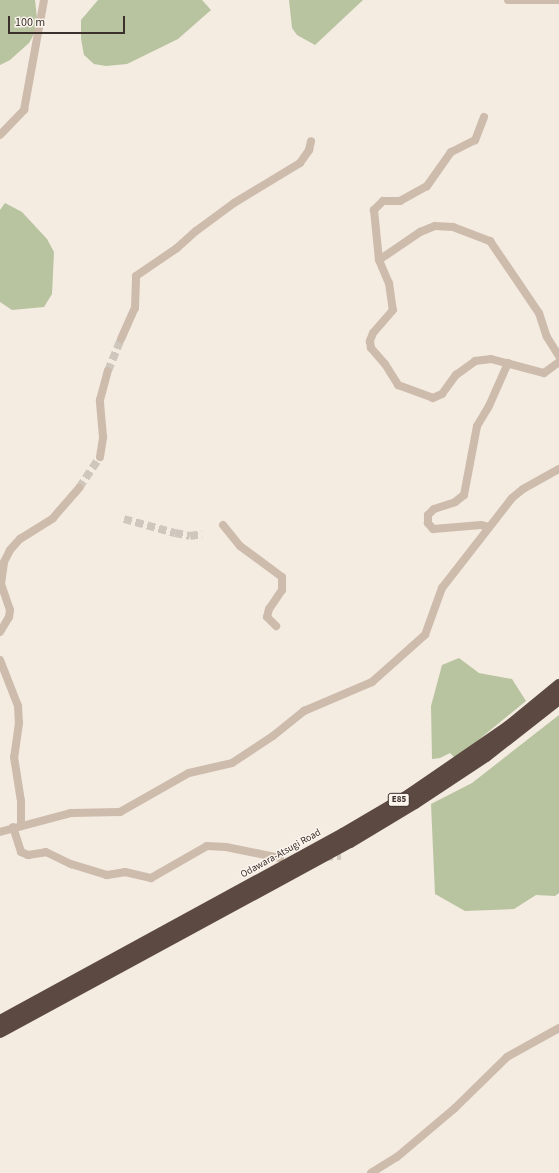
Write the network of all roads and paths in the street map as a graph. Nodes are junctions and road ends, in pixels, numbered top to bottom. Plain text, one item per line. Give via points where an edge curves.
1 (44, 0) edge
2 (508, 0) edge
3 (559, 0) edge
4 (484, 117) dead end
5 (0, 135) edge
6 (311, 141) dead end
7 (379, 260) junction
8 (121, 339) tunnel mouth
9 (559, 356) edge
10 (559, 362) edge
11 (508, 363) junction
12 (108, 371) tunnel mouth
13 (100, 456) tunnel mouth
14 (559, 469) edge
15 (79, 488) tunnel mouth
16 (223, 525) dead end
17 (490, 527) junction
18 (276, 626) dead end
19 (0, 632) edge
20 (0, 660) edge
21 (559, 685) edge
22 (559, 699) edge
23 (17, 827) junction
24 (0, 832) edge
25 (280, 858) dead end
26 (230, 901) junction
27 (39, 1004) junction
28 (0, 1020) edge
29 (559, 1028) edge
30 (0, 1032) edge
31 (371, 1173) edge

1 - 5 street via 26,106 20,116
2 - 3 street
4 - 7 street via 476,140 450,152 427,186 400,200 383,201 374,210
6 - 8 street via 309,150 300,163 234,203 177,248 136,276 135,308
7 - 9 street via 420,232 435,226 463,230 490,241 539,313
7 - 11 street via 389,283 393,310 373,333 370,344 372,352 385,364 398,385 406,390 436,397 456,375 475,361 491,359
10 - 11 street via 544,373
11 - 17 street via 477,426 464,495 455,502 434,509 428,516 428,523 433,529 481,525
12 - 13 street via 100,400 103,437
14 - 17 street via 517,493
15 - 19 street via 53,518 20,539 10,550 4,562 1,584 10,610
16 - 18 street via 240,546 282,577 282,590 269,609 267,617
17 - 23 street via 442,588 425,635 372,682 304,711 273,736 232,763 189,773 120,812 111,814 78,811
20 - 23 street via 18,706 19,723 14,757 21,801
21 - 26 highway, Odawara-Atsugi Road / E85 via 508,727 409,795
22 - 26 highway, Odawara-Atsugi Road / E85 via 486,756 415,804
23 - 24 street
23 - 25 street via 21,852 28,855 46,852 71,864 107,875 125,872 151,878 207,846 226,847
26 - 27 highway, Odawara-Atsugi Road / E85
27 - 28 highway, Odawara-Atsugi Road / E85
27 - 30 highway, Odawara-Atsugi Road / E85
29 - 31 street via 507,1057 456,1108 397,1157

